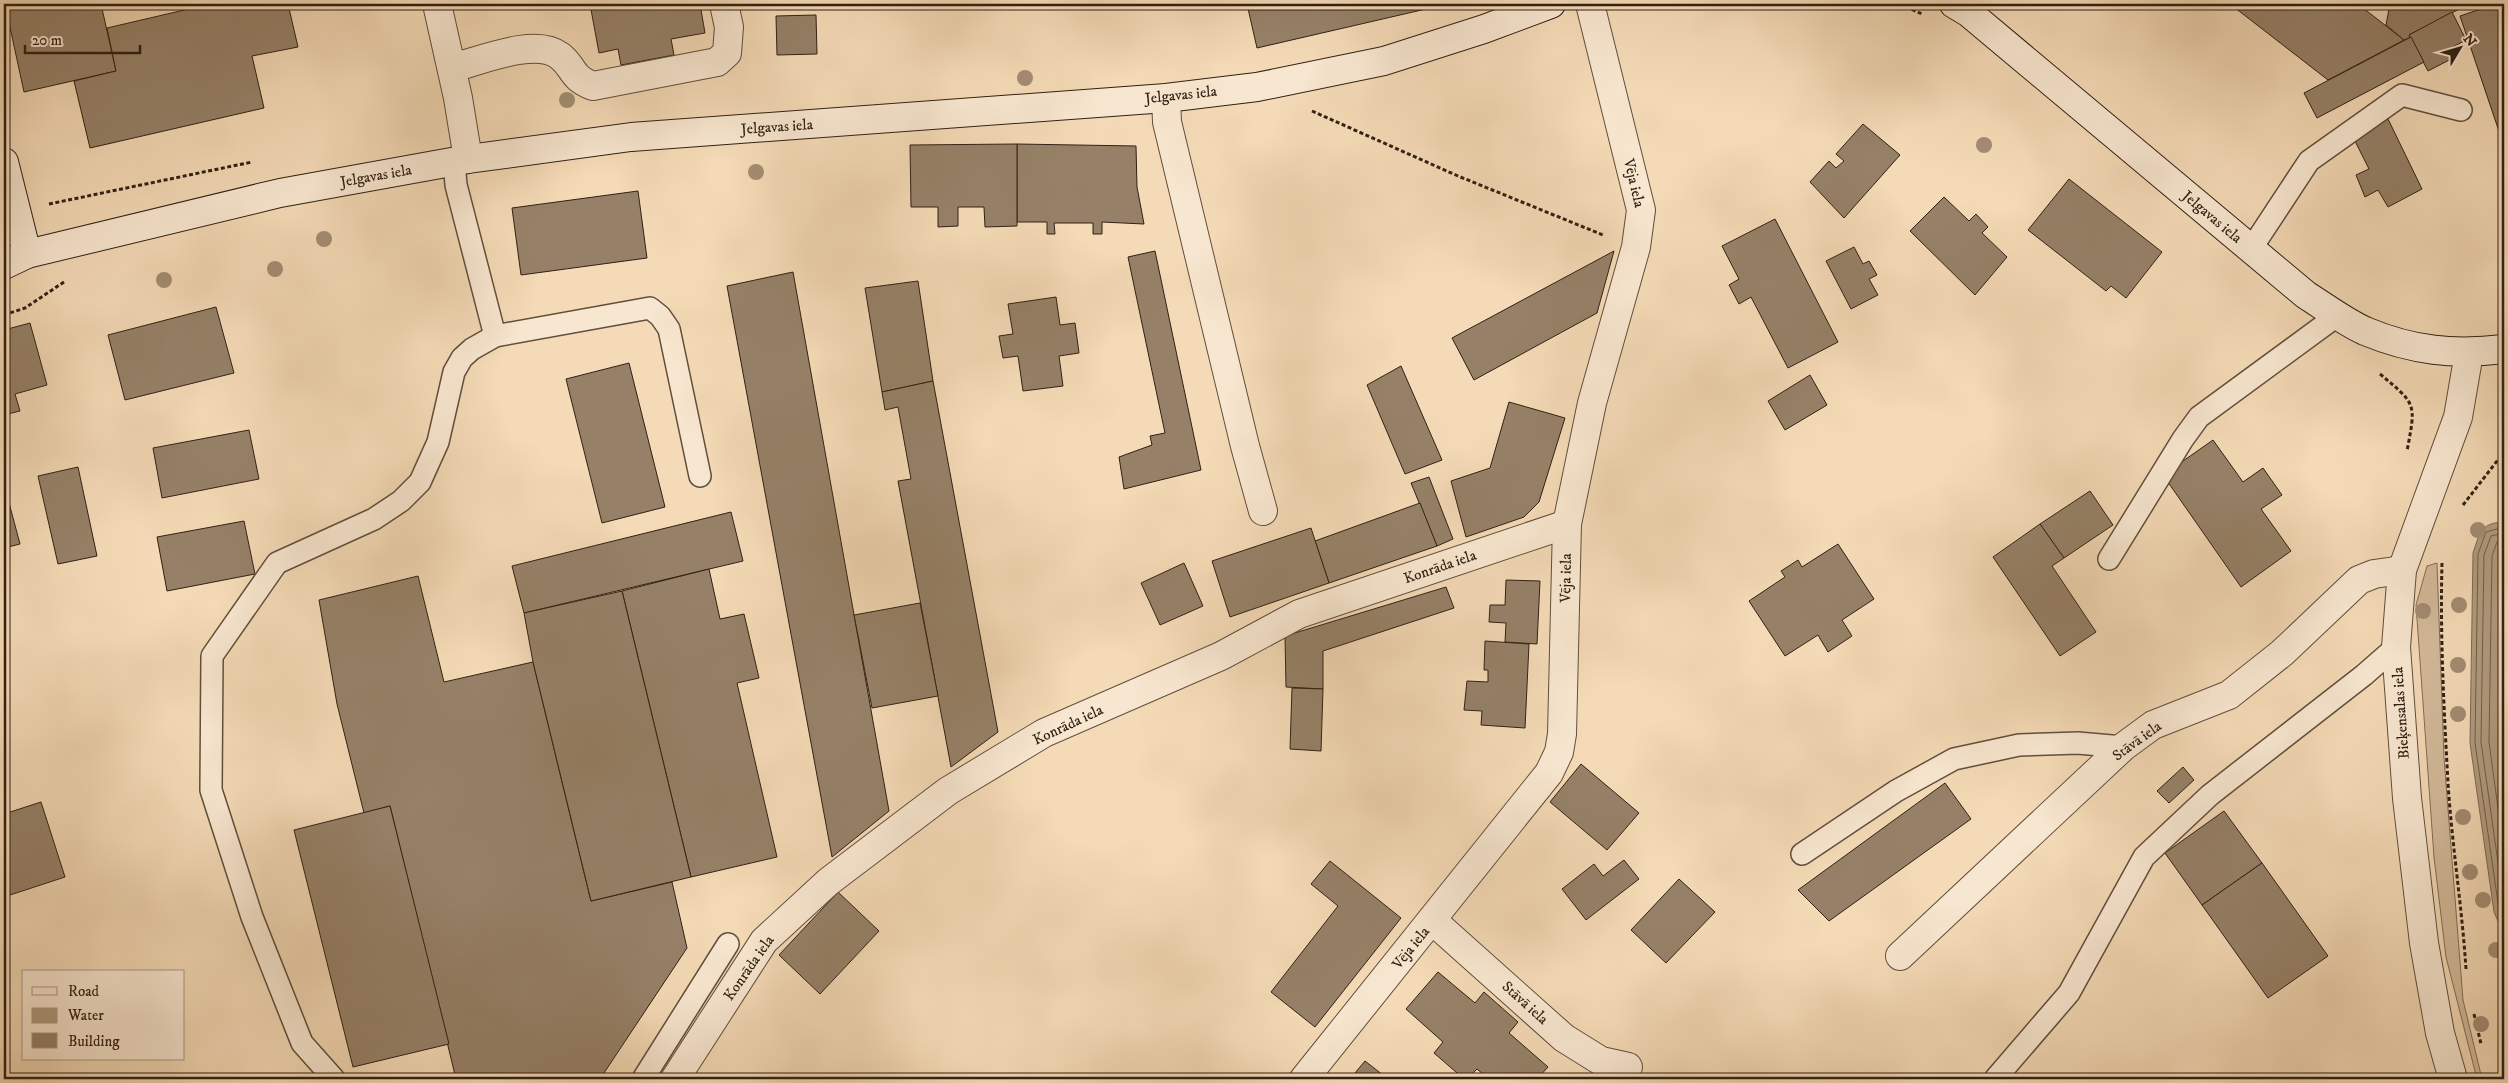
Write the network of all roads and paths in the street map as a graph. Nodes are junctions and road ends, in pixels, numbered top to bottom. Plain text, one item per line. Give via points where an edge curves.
1 (437, 4) edge
2 (724, 4) edge
3 (1552, 4) edge
4 (1590, 4) edge
5 (1900, 4) edge
6 (1954, 4) edge
7 (1924, 14) dead end
8 (452, 68) junction
9 (1166, 98) junction
10 (1307, 108) dead end
11 (2461, 110) dead end
12 (461, 160) junction
13 (4, 162) edge
14 (1636, 247) junction
15 (2251, 250) junction
16 (16, 260) edge
17 (2338, 315) junction
18 (495, 336) junction
19 (2504, 349) edge
20 (2469, 353) junction
21 (2378, 372) dead end
22 (2407, 452) dead end
23 (2504, 452) edge
24 (700, 476) dead end
25 (2462, 507) dead end
26 (1263, 511) dead end
27 (1567, 524) junction
28 (2109, 558) dead end
29 (2442, 559) dead end
30 (2402, 570) junction
31 (2396, 647) junction
32 (2123, 747) junction
33 (1802, 854) dead end
34 (1433, 921) junction
35 (728, 944) dead end
36 (1900, 956) dead end
37 (2466, 977) dead end
38 (2473, 1013) dead end
39 (2482, 1047) dead end
40 (1628, 1067) dead end
41 (334, 1079) edge
42 (643, 1079) edge
43 (675, 1079) edge
44 (1304, 1079) edge
45 (1995, 1079) edge
46 (2453, 1079) edge

1 - 8 street
2 - 8 street via 729,27 726,53 717,62 593,86 580,81 561,57 549,49 531,47
3 - 9 street, Jelgavas iela via 1384,61 1256,87
4 - 14 street, Vēja iela via 1641,210
5 - 7 path
6 - 15 street, Jelgavas iela via 1969,13
8 - 12 street
9 - 12 street, Jelgavas iela via 632,137
9 - 26 street via 1167,122
10 - 14 path via 1543,212
11 - 15 lane via 2402,95 2309,161
12 - 16 street, Jelgavas iela via 280,193
12 - 18 lane via 456,186
13 - 16 street
14 - 27 street, Vēja iela via 1592,403
15 - 17 street, Jelgavas iela via 2306,295
17 - 20 street, Jelgavas iela via 2364,330 2415,348
17 - 28 lane via 2199,417
18 - 24 lane via 650,308 669,329
18 - 41 lane via 472,349 454,372 438,442 420,482 401,501 374,519 277,562 212,656 211,790 252,917 302,1042
19 - 20 street, Jelgavas iela
20 - 30 street, Bieķensalas iela via 2458,418
21 - 22 path via 2409,398 2413,413
23 - 25 path
27 - 34 street, Vēja iela via 1562,734 1558,752 1549,773
27 - 43 street, Konrāda iela via 1299,614 1221,656 1044,733 948,791 828,882 764,941
29 - 37 path via 2441,616 2448,785
30 - 31 street, Bieķensalas iela
30 - 32 street, Stāvā iela via 2359,580 2282,652 2229,695 2153,725
31 - 45 lane via 2364,676 2210,795 2144,857 2069,993
31 - 46 street, Bieķensalas iela via 2407,798 2424,943 2440,1033
32 - 33 lane via 2078,743 2019,745 1954,759 1896,791
32 - 36 street, Stāvā iela
34 - 40 street, Stāvā iela via 1564,1038 1600,1061
34 - 44 street, Vēja iela
35 - 42 lane
38 - 39 path

